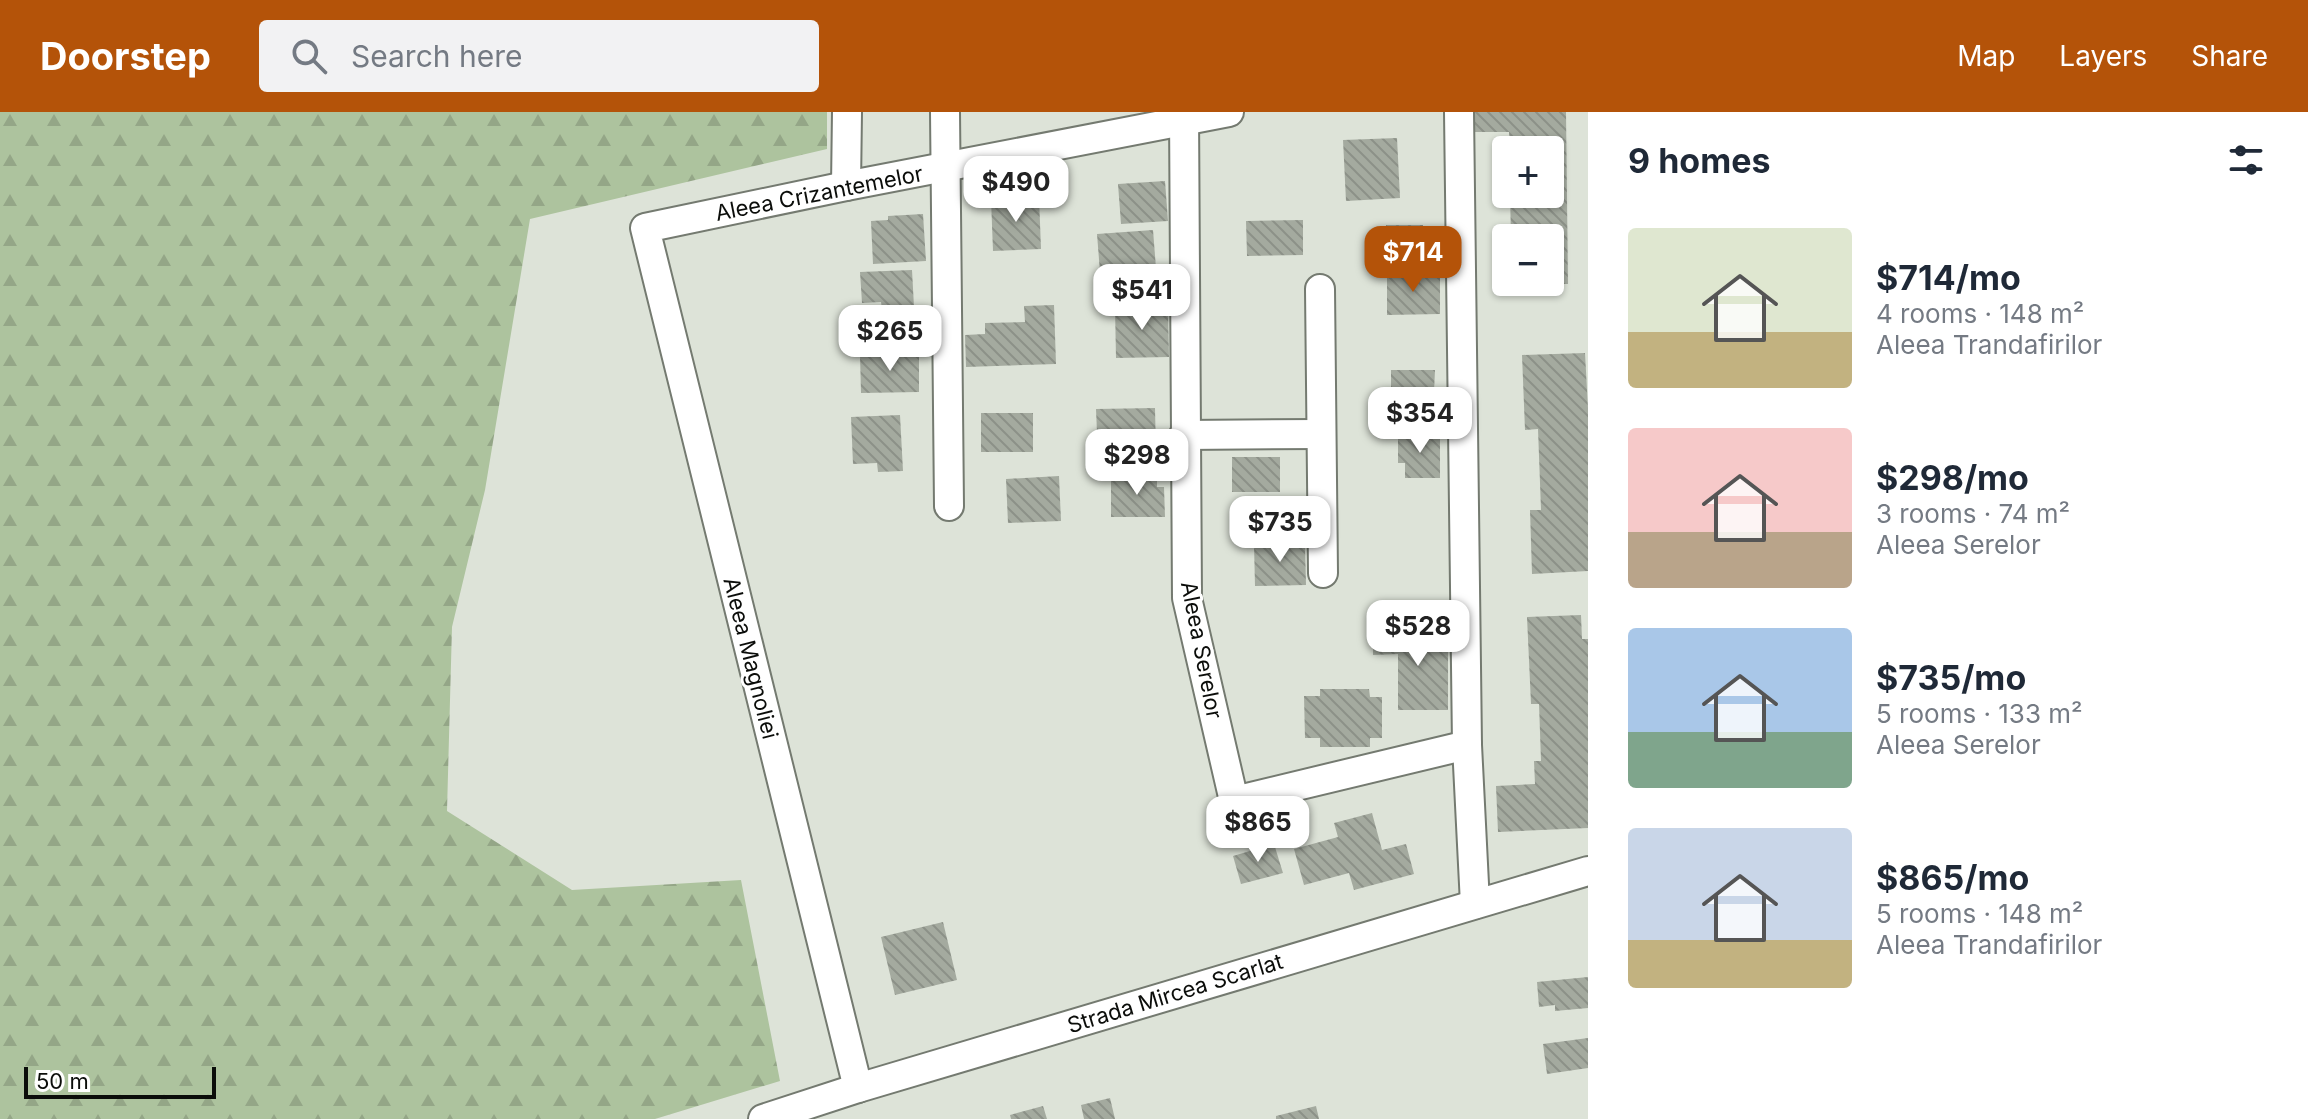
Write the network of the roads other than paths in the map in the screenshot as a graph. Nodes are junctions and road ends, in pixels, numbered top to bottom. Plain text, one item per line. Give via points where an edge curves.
1 (847, 112) edge
2 (945, 112) edge
3 (1229, 112) edge
4 (1459, 112) edge
5 (1184, 117) edge
6 (945, 168) junction
7 (846, 186) junction
8 (645, 228) joint
9 (1320, 289) dead end
10 (1321, 434) junction
11 (1184, 435) junction
12 (949, 506) dead end
13 (1323, 573) dead end
14 (1467, 745) junction
15 (1588, 871) edge
16 (1475, 904) junction
17 (858, 1088) junction
18 (763, 1119) edge

1 - 7 street
2 - 6 street
3 - 5 street, Aleea Crizantemelor
4 - 14 street
5 - 6 street, Aleea Crizantemelor
5 - 11 street, Aleea Serelor
6 - 7 street, Aleea Crizantemelor
6 - 12 street
7 - 8 street, Aleea Crizantemelor
8 - 17 street, Aleea Magnoliei
9 - 10 street
10 - 11 street
10 - 13 street
11 - 14 street, Aleea Serelor via 1187,598 1234,801
14 - 16 street
15 - 16 street, Strada Mircea Scarlat
16 - 17 street, Strada Mircea Scarlat
17 - 18 street, Strada Mircea Scarlat

